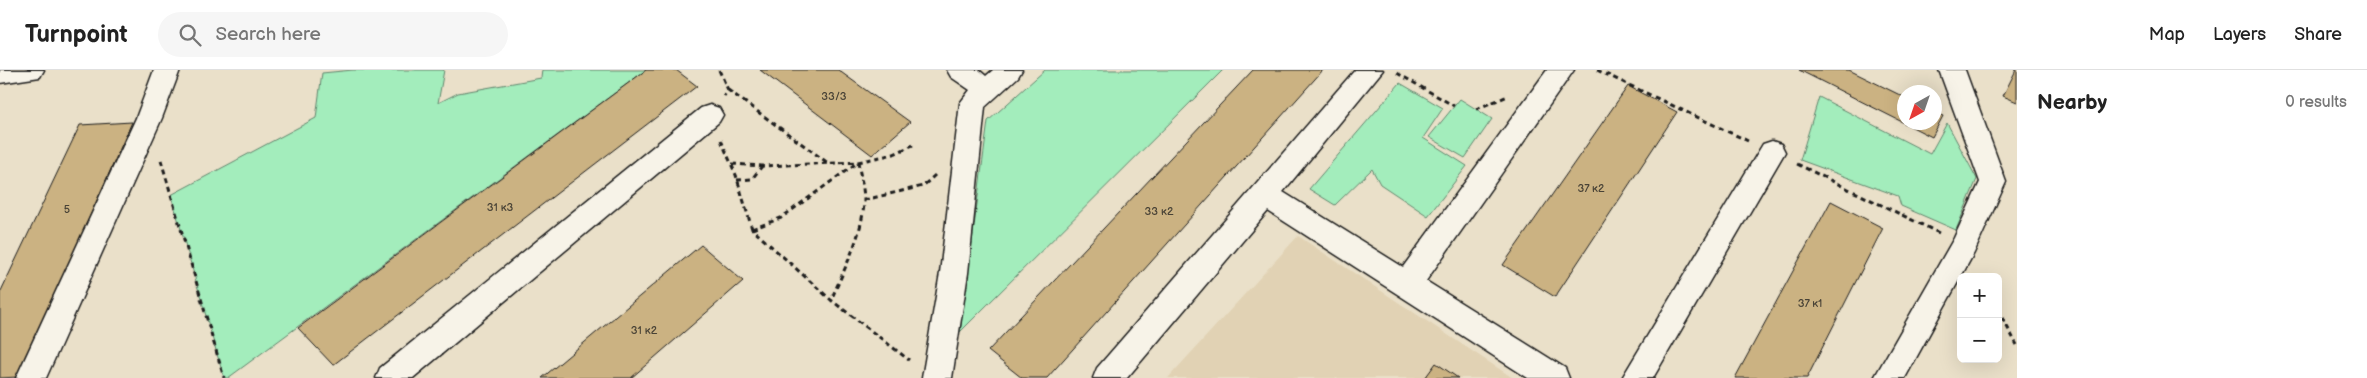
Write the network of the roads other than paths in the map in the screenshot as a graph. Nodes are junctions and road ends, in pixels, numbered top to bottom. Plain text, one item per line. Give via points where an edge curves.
1 (31, 70) edge
2 (167, 70) edge
3 (960, 70) edge
4 (1009, 70) edge
5 (1370, 70) edge
6 (1561, 70) edge
7 (1952, 70) edge
8 (0, 72) edge
9 (988, 90) junction
10 (710, 115) road end
11 (1772, 152) dead end
12 (1265, 195) junction
13 (1407, 285) junction
14 (926, 371) edge
15 (31, 378) edge
16 (390, 378) edge
17 (1108, 378) edge
18 (1554, 378) edge
19 (1637, 378) edge
20 (1889, 378) edge

1 - 8 lane
2 - 15 lane via 149,118
3 - 9 lane
4 - 9 lane
5 - 12 lane
6 - 13 lane
7 - 20 lane via 1992,182 1964,245
9 - 14 lane via 973,103 954,272
10 - 16 lane
11 - 19 lane
12 - 13 lane
12 - 17 lane
13 - 18 lane

